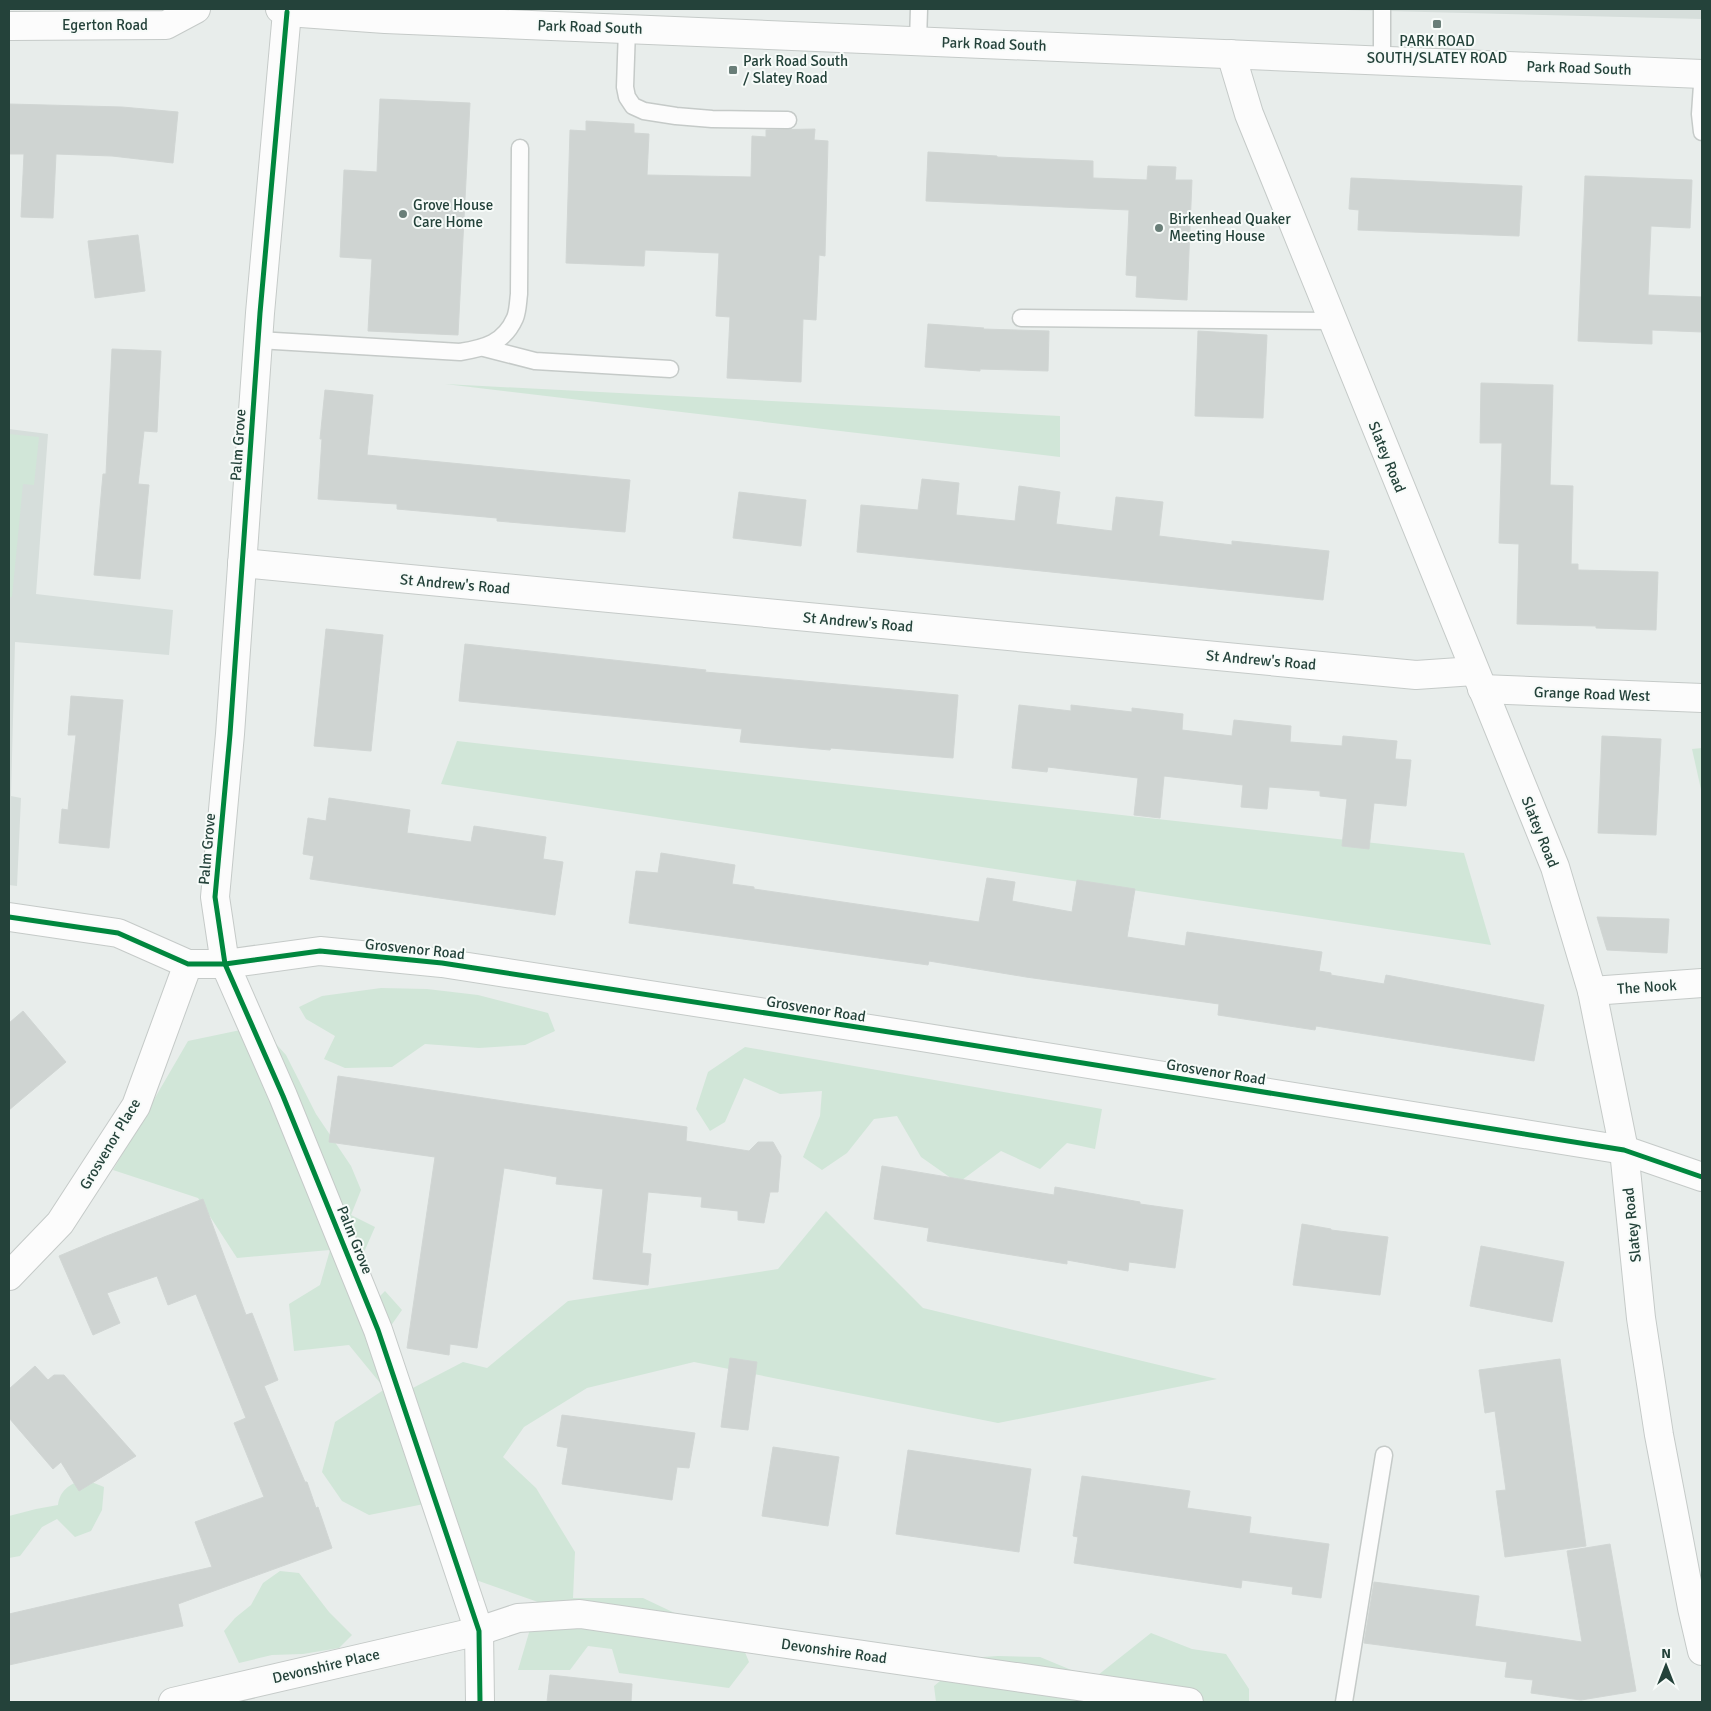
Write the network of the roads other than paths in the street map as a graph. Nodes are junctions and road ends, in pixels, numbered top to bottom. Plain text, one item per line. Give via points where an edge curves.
1 (196, 9) edge
2 (919, 9) edge
3 (1382, 9) edge
4 (284, 10) edge
5 (9, 26) edge
6 (627, 29) junction
7 (918, 41) junction
8 (1231, 54) junction
9 (1382, 60) junction
10 (1702, 74) edge
11 (1702, 85) edge
12 (788, 120) dead end
13 (1702, 132) edge
14 (520, 148) dead end
15 (1021, 318) dead end
16 (1332, 321) junction
17 (258, 340) junction
18 (484, 348) junction
19 (670, 369) dead end
20 (242, 563) junction
21 (1478, 680) junction
22 (1702, 698) edge
23 (9, 917) edge
24 (188, 964) junction
25 (225, 964) junction
26 (1702, 983) edge
27 (1592, 990) junction
28 (1624, 1150) junction
29 (1702, 1177) edge
30 (9, 1276) edge
31 (1384, 1455) dead end
32 (479, 1631) junction
33 (1702, 1651) edge
34 (1120, 1697) edge
35 (173, 1702) edge
36 (480, 1702) edge
37 (1190, 1702) edge
38 (1344, 1702) edge

1 - 5 street, Egerton Road via 166,25
2 - 7 lane
3 - 9 lane
4 - 6 street, Park Road South via 385,19
4 - 17 street, Palm Grove
6 - 7 street, Park Road South
6 - 12 lane via 625,87 633,106 676,116
7 - 8 street, Park Road South
8 - 9 street, Park Road South
8 - 16 street, Slatey Road via 1249,114
9 - 10 street, Park Road South
11 - 13 lane
14 - 18 lane via 519,294 515,317 502,338
15 - 16 lane
16 - 21 street, Slatey Road
17 - 18 lane via 460,352
17 - 20 street, Palm Grove
18 - 19 lane via 535,361
20 - 21 street, St Andrew's Road
20 - 25 street, Palm Grove via 216,897
21 - 22 street, Grange Road West
21 - 27 street, Slatey Road via 1555,867
23 - 24 street, Grosvenor Road via 118,933
24 - 25 street, Grosvenor Road
24 - 30 street, Grosvenor Place via 136,1106 60,1223
25 - 28 street, Grosvenor Road via 320,951 442,963
25 - 32 street, Palm Grove via 284,1096 378,1330
26 - 27 street, The Nook
27 - 28 street, Slatey Road
28 - 29 street, Grosvenor Road
28 - 33 street, Slatey Road via 1641,1318 1659,1435
31 - 38 lane
32 - 34 street, Devonshire Road via 518,1618 580,1614
32 - 35 street, Devonshire Place
32 - 36 street, Palm Grove
34 - 37 street, Devonshire Road

